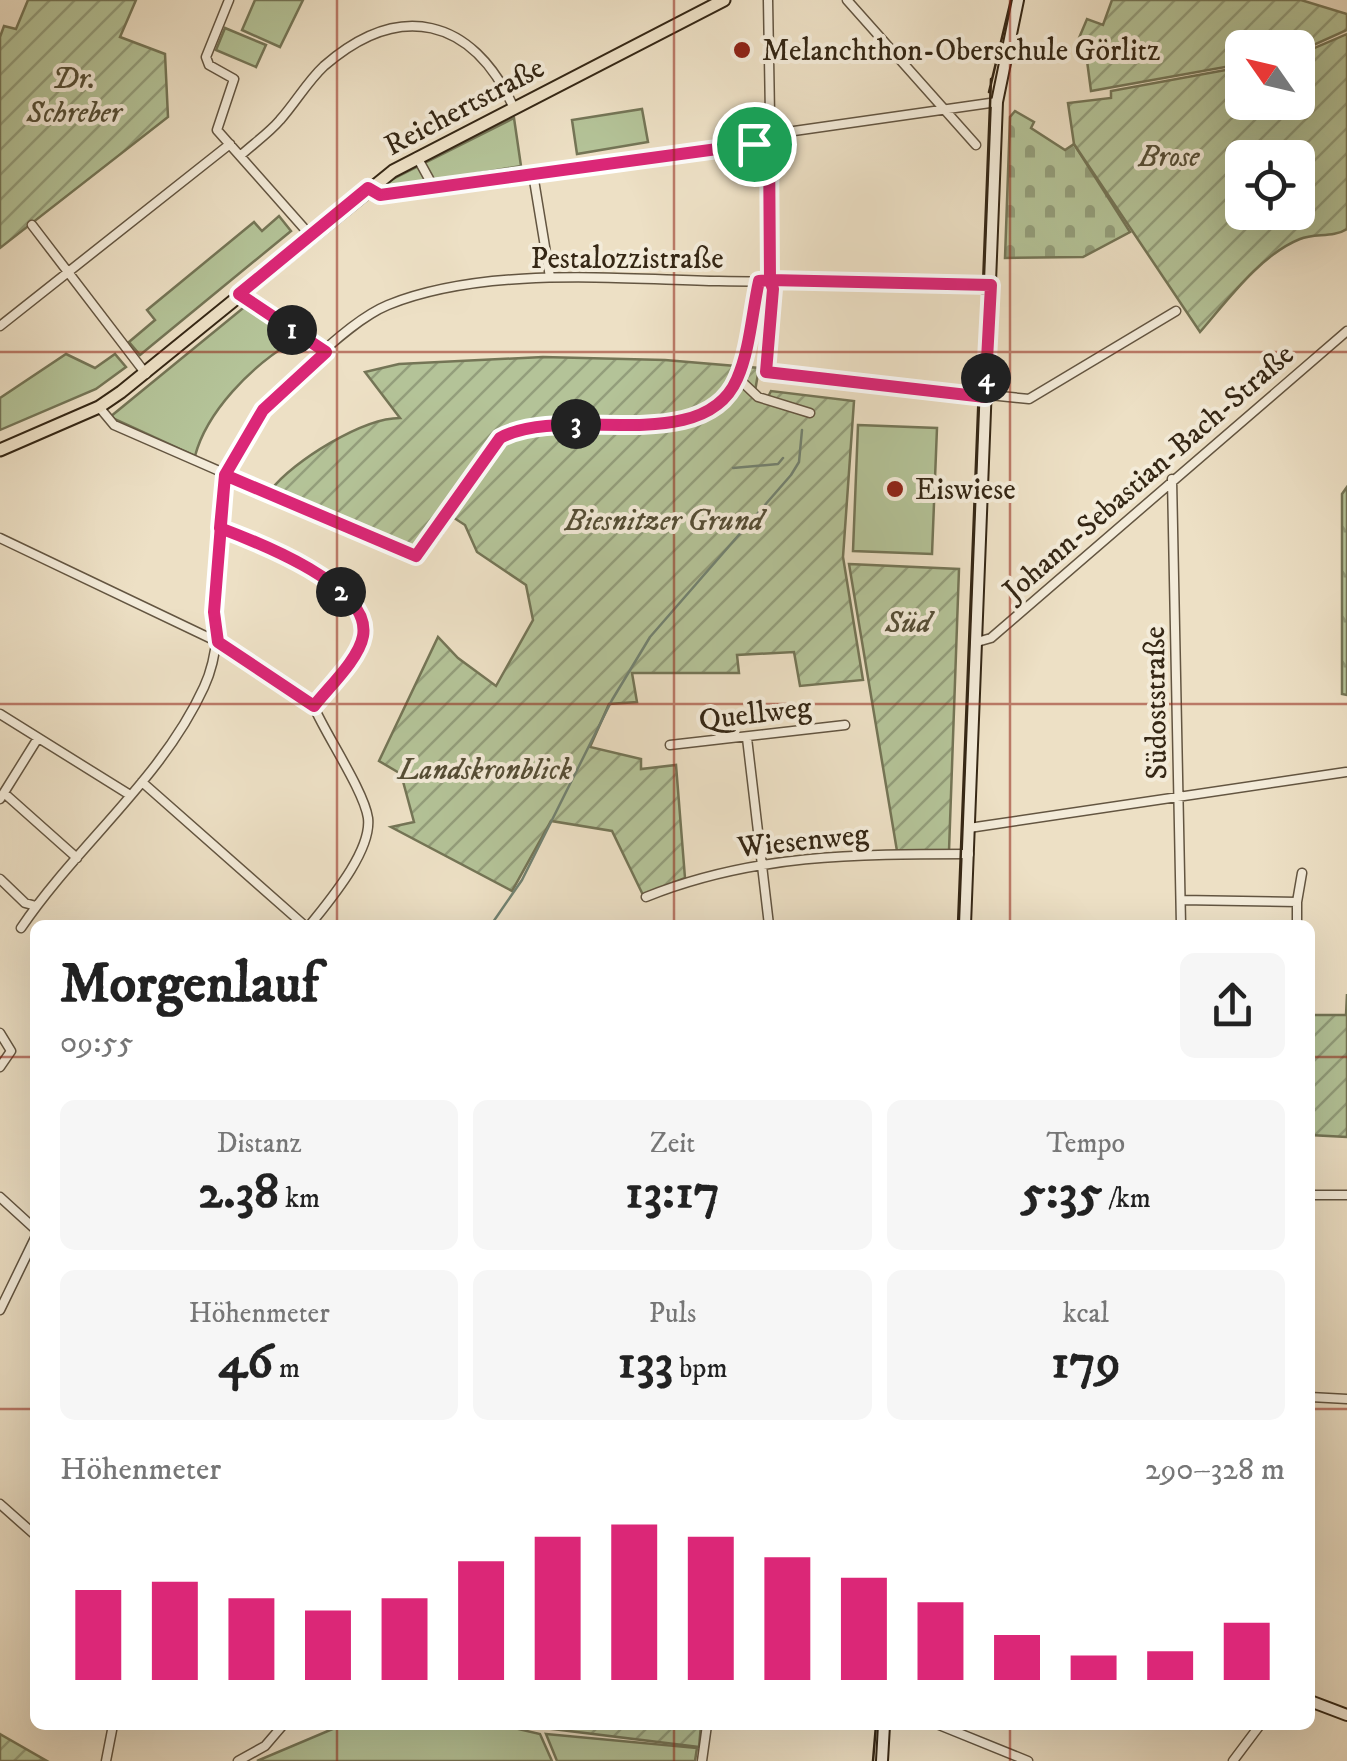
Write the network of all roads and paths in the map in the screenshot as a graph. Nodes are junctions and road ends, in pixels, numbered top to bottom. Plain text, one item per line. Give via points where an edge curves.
1 (229, 0) edge
2 (724, 0) edge
3 (768, 0) edge
4 (847, 0) edge
5 (1018, 0) edge
6 (997, 102) junction
7 (513, 106) junction
8 (944, 108) junction
9 (769, 139) junction
10 (230, 144) junction
11 (976, 145) dead end
12 (240, 156) junction
13 (417, 156) junction
14 (532, 174) junction
15 (368, 188) junction
16 (434, 188) junction
17 (32, 226) dead end
18 (310, 235) junction
19 (68, 276) junction
20 (550, 277) junction
21 (770, 280) junction
22 (759, 281) junction
23 (991, 285) junction
24 (239, 294) junction
25 (1176, 311) dead end
26 (0, 326) edge
27 (1347, 331) edge
28 (326, 352) junction
29 (146, 374) junction
30 (738, 378) junction
31 (985, 397) junction
32 (100, 407) junction
33 (810, 414) dead end
34 (0, 450) edge
35 (225, 475) junction
36 (1172, 480) junction
37 (220, 528) junction
38 (0, 538) edge
39 (218, 642) junction
40 (977, 642) junction
41 (314, 706) junction
42 (0, 714) edge
43 (845, 725) dead end
44 (38, 738) junction
45 (747, 738) junction
46 (670, 745) dead end
47 (1346, 772) edge
48 (142, 782) junction
49 (130, 795) junction
50 (1178, 795) junction
51 (2, 796) edge
52 (969, 828) junction
53 (968, 854) junction
54 (77, 858) junction
55 (762, 864) junction
56 (1302, 873) dead end
57 (0, 880) edge
58 (646, 897) dead end
59 (1181, 900) junction
60 (1297, 902) junction
61 (36, 906) junction
62 (301, 920) edge
63 (311, 920) edge
64 (768, 920) edge
65 (965, 920) edge
66 (1181, 920) edge
67 (1297, 920) edge
68 (21, 928) dead end
69 (0, 1033) edge
70 (0, 1067) edge
71 (1315, 1194) edge
72 (1347, 1195) edge
73 (0, 1197) edge
74 (30, 1224) edge
75 (30, 1248) edge
76 (0, 1310) edge
77 (1315, 1396) edge
78 (1347, 1398) edge
79 (0, 1504) edge
80 (30, 1531) edge
81 (1315, 1703) edge
82 (1347, 1714) edge
83 (112, 1730) edge
84 (279, 1730) edge
85 (707, 1730) edge
86 (884, 1730) edge
87 (951, 1730) edge
88 (1256, 1730) edge
89 (106, 1761) edge
90 (238, 1761) edge
91 (702, 1761) edge
92 (882, 1761) edge
93 (1028, 1761) edge
94 (1232, 1761) edge

1 - 10 street via 206,57 234,79 216,125
2 - 7 main road, Reichertstraße
3 - 9 street
4 - 8 street
5 - 6 main road
6 - 8 street
6 - 23 main road
7 - 12 street via 486,56 459,36 405,24 327,63
7 - 13 main road, Reichertstraße
8 - 9 street
8 - 11 street
9 - 14 street
9 - 21 street
10 - 12 street
10 - 19 street
12 - 18 street
13 - 15 main road, Reichertstraße
13 - 16 street
14 - 16 street
14 - 20 street
15 - 16 street via 380,195
15 - 18 main road, Reichertstraße
17 - 19 street
18 - 24 main road, Reichertstraße
19 - 26 street
19 - 29 street
20 - 22 street, Pestalozzistraße
20 - 28 street, Pestalozzistraße via 408,298 364,318
21 - 22 street, Pestalozzistraße
21 - 23 street, Pestalozzistraße
21 - 31 street via 766,372
22 - 30 street
23 - 31 main road
24 - 28 street
24 - 29 main road, Reichertstraße
25 - 31 street via 1029,399
27 - 36 street, Johann-Sebastian-Bach-Straße
28 - 35 street, Pestalozzistraße via 263,410
29 - 32 main road, Reichertstraße
30 - 33 street via 758,397
30 - 35 street via 714,406 676,423 514,430 500,438 427,546 410,557
31 - 40 main road
32 - 34 main road, Reichertstraße
32 - 35 street via 114,425
35 - 37 street
36 - 40 street, Johann-Sebastian-Bach-Straße via 992,638
36 - 50 street, Südoststraße
37 - 39 street
37 - 41 street via 292,558 360,612 363,641
38 - 39 street
39 - 41 street
39 - 48 street via 203,691
40 - 52 main road
41 - 63 street via 368,824 344,882
42 - 44 street
43 - 45 street, Quellweg
44 - 49 street
44 - 51 street
45 - 46 street, Quellweg
45 - 55 street
47 - 50 street
48 - 49 street
48 - 62 street
49 - 54 street
50 - 52 street
50 - 59 street, Südoststraße
51 - 54 street
52 - 53 main road
53 - 55 street, Wiesenweg
53 - 65 main road
54 - 61 street
55 - 58 street, Wiesenweg via 702,874
55 - 64 street
56 - 60 street
57 - 61 street via 24,904
59 - 60 street
59 - 66 street, Südoststraße
60 - 67 street
61 - 68 street
69 - 70 street via 11,1051
71 - 72 street
73 - 74 street
75 - 76 street
77 - 78 street
79 - 80 street
81 - 82 main road
83 - 89 street
84 - 90 street
85 - 91 street
86 - 92 main road
87 - 93 street
88 - 94 street

